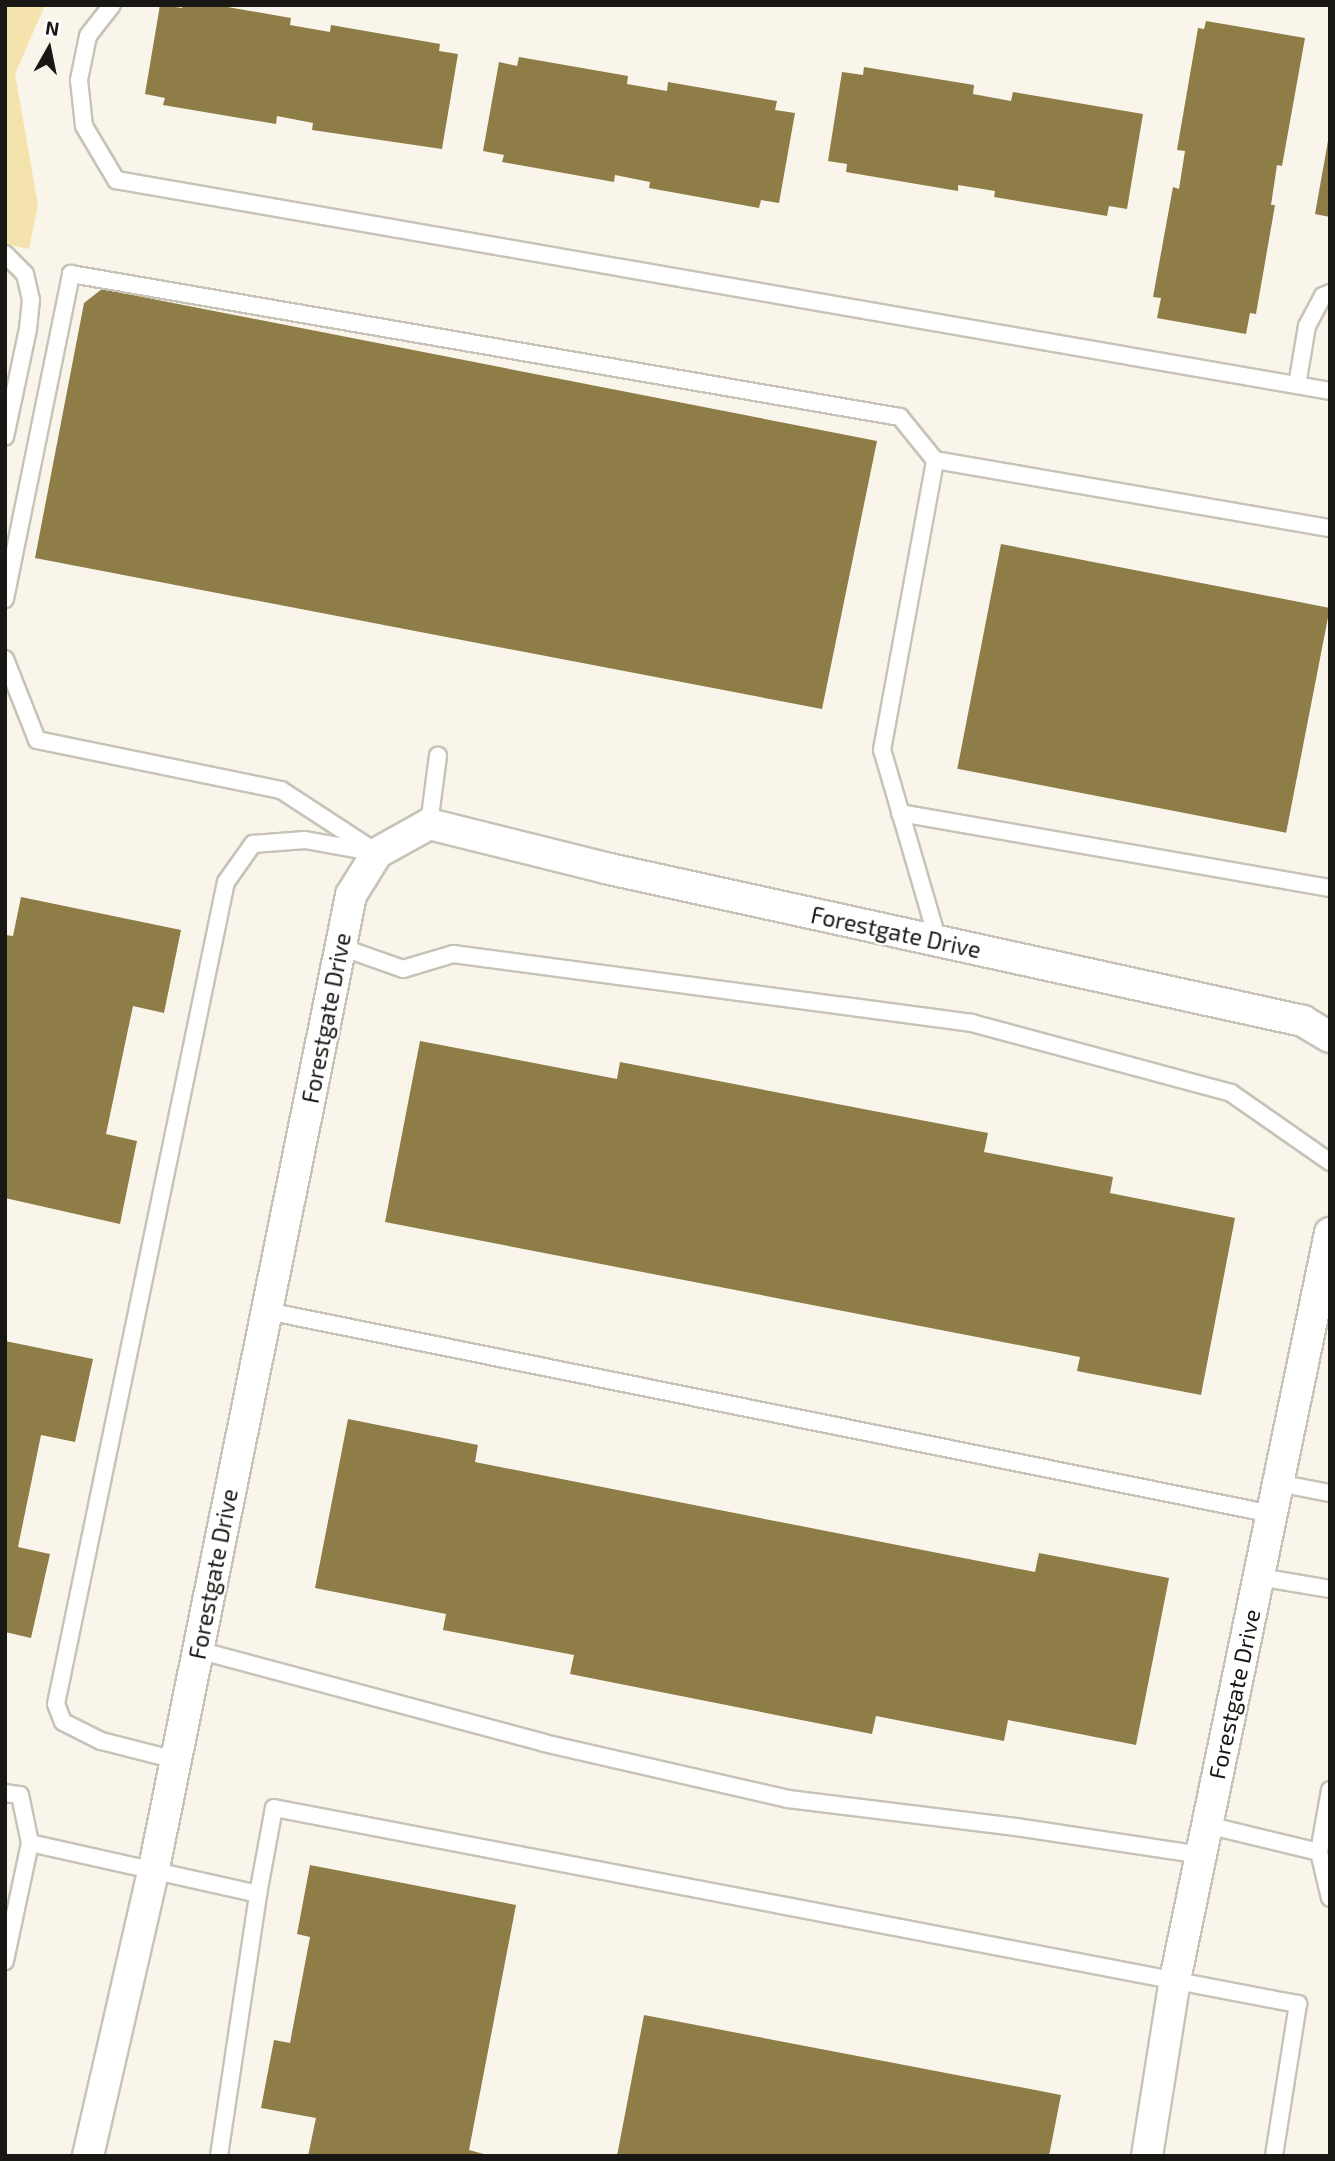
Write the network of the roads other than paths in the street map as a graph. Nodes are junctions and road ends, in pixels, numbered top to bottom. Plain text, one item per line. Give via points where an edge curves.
1 (112, 5) edge
2 (5, 254) edge
3 (1330, 293) edge
4 (1297, 385) junction
5 (1330, 391) edge
6 (5, 436) edge
7 (935, 460) junction
8 (1330, 528) edge
9 (5, 599) edge
10 (5, 659) edge
11 (438, 756) dead end
12 (900, 813) junction
13 (429, 824) junction
14 (377, 853) junction
15 (1330, 888) edge
16 (938, 941) junction
17 (341, 947) junction
18 (1330, 1037) edge
19 (1330, 1162) edge
20 (1330, 1233) edge
21 (267, 1311) junction
22 (1278, 1483) junction
23 (1330, 1493) edge
24 (1272, 1514) junction
25 (1258, 1577) junction
26 (1330, 1589) edge
27 (198, 1650) junction
28 (176, 1760) junction
29 (1330, 1790) edge
30 (5, 1793) edge
31 (1207, 1825) junction
32 (30, 1843) junction
33 (1319, 1852) junction
34 (1201, 1855) junction
35 (153, 1873) junction
36 (258, 1894) junction
37 (1330, 1898) edge
38 (5, 1961) edge
39 (1175, 1980) junction
40 (88, 2156) edge
41 (219, 2156) edge
42 (1147, 2156) edge
43 (1274, 2156) edge

1 - 4 lane via 88,36 79,80 84,126 116,180
2 - 6 lane via 24,274 31,300
3 - 4 lane via 1323,296 1307,326
4 - 5 lane
7 - 8 lane
7 - 9 lane via 900,417 71,274
7 - 12 lane via 882,750
10 - 14 lane via 37,740 281,790
11 - 13 lane
12 - 15 lane
12 - 16 lane
13 - 14 street, Forestgate Drive
13 - 16 street, Forestgate Drive
14 - 17 street, Forestgate Drive via 351,895
14 - 28 lane via 305,840 253,844 226,882 55,1704 63,1722 100,1741
16 - 18 street, Forestgate Drive via 1303,1021
17 - 19 lane via 403,969 453,954 972,1023 1231,1093
17 - 21 street, Forestgate Drive
20 - 22 street, Forestgate Drive
21 - 24 lane
21 - 27 street, Forestgate Drive
22 - 23 lane
22 - 24 street, Forestgate Drive
24 - 25 street, Forestgate Drive
25 - 26 lane
25 - 31 street, Forestgate Drive
27 - 28 street, Forestgate Drive
27 - 34 lane via 544,1743 788,1799
28 - 35 street, Forestgate Drive
29 - 33 lane
30 - 32 lane via 20,1795
31 - 33 lane
31 - 34 street, Forestgate Drive
32 - 35 lane
32 - 38 lane
33 - 37 lane
34 - 39 street, Forestgate Drive
35 - 36 lane
35 - 40 street, Forestgate Drive
36 - 39 lane via 274,1808
36 - 41 lane
39 - 42 street, Forestgate Drive
39 - 43 lane via 1298,2004

